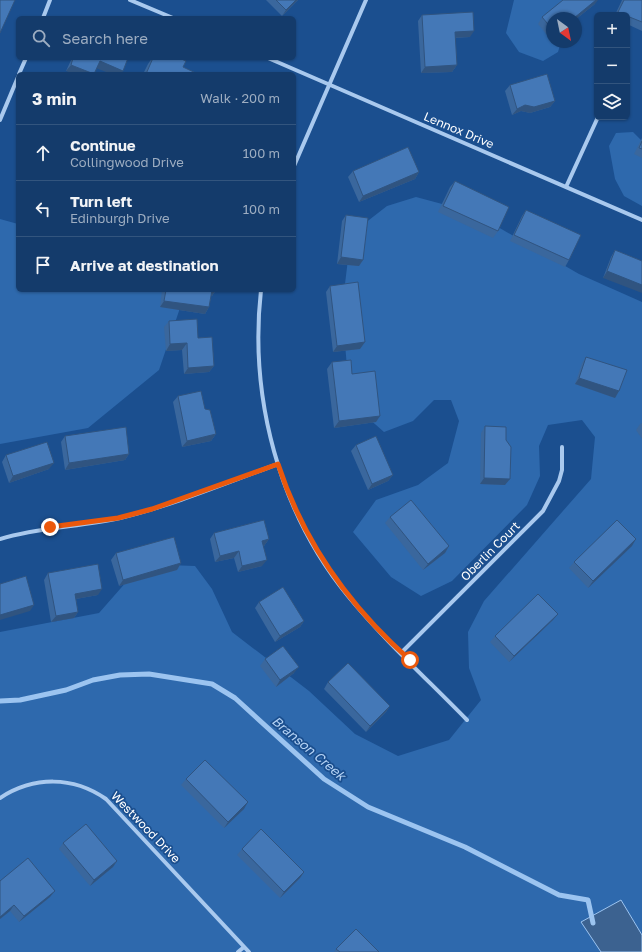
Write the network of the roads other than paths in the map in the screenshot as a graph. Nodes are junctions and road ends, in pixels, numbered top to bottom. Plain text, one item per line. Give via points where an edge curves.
1 (50, 0) edge
2 (130, 0) edge
3 (366, 0) edge
4 (44, 16) edge
5 (168, 16) edge
6 (25, 60) edge
7 (273, 60) edge
8 (20, 72) edge
9 (16, 82) edge
10 (330, 84) junction
11 (0, 120) edge
12 (597, 120) edge
13 (296, 161) edge
14 (566, 187) junction
15 (642, 220) edge
16 (261, 292) edge
17 (562, 447) dead end
18 (278, 464) junction
19 (0, 538) edge
20 (401, 653) junction
21 (467, 720) dead end
22 (0, 798) edge
23 (244, 946) junction
24 (238, 952) edge
25 (249, 952) edge

1 - 4 street
2 - 5 street
3 - 10 street
6 - 8 street
7 - 10 street, Lennox Drive
9 - 11 street
10 - 13 street
10 - 14 street, Lennox Drive
12 - 14 street
14 - 15 street, Lennox Drive
16 - 18 street via 258,317 260,385
17 - 20 street, Oberlin Court via 562,470 559,481 543,511
18 - 19 street via 138,513
18 - 20 street via 299,516 321,557 376,629
20 - 21 street
22 - 23 street, Westwood Drive via 31,784 53,781 76,784 97,792
23 - 24 street
23 - 25 street, Westwood Drive

